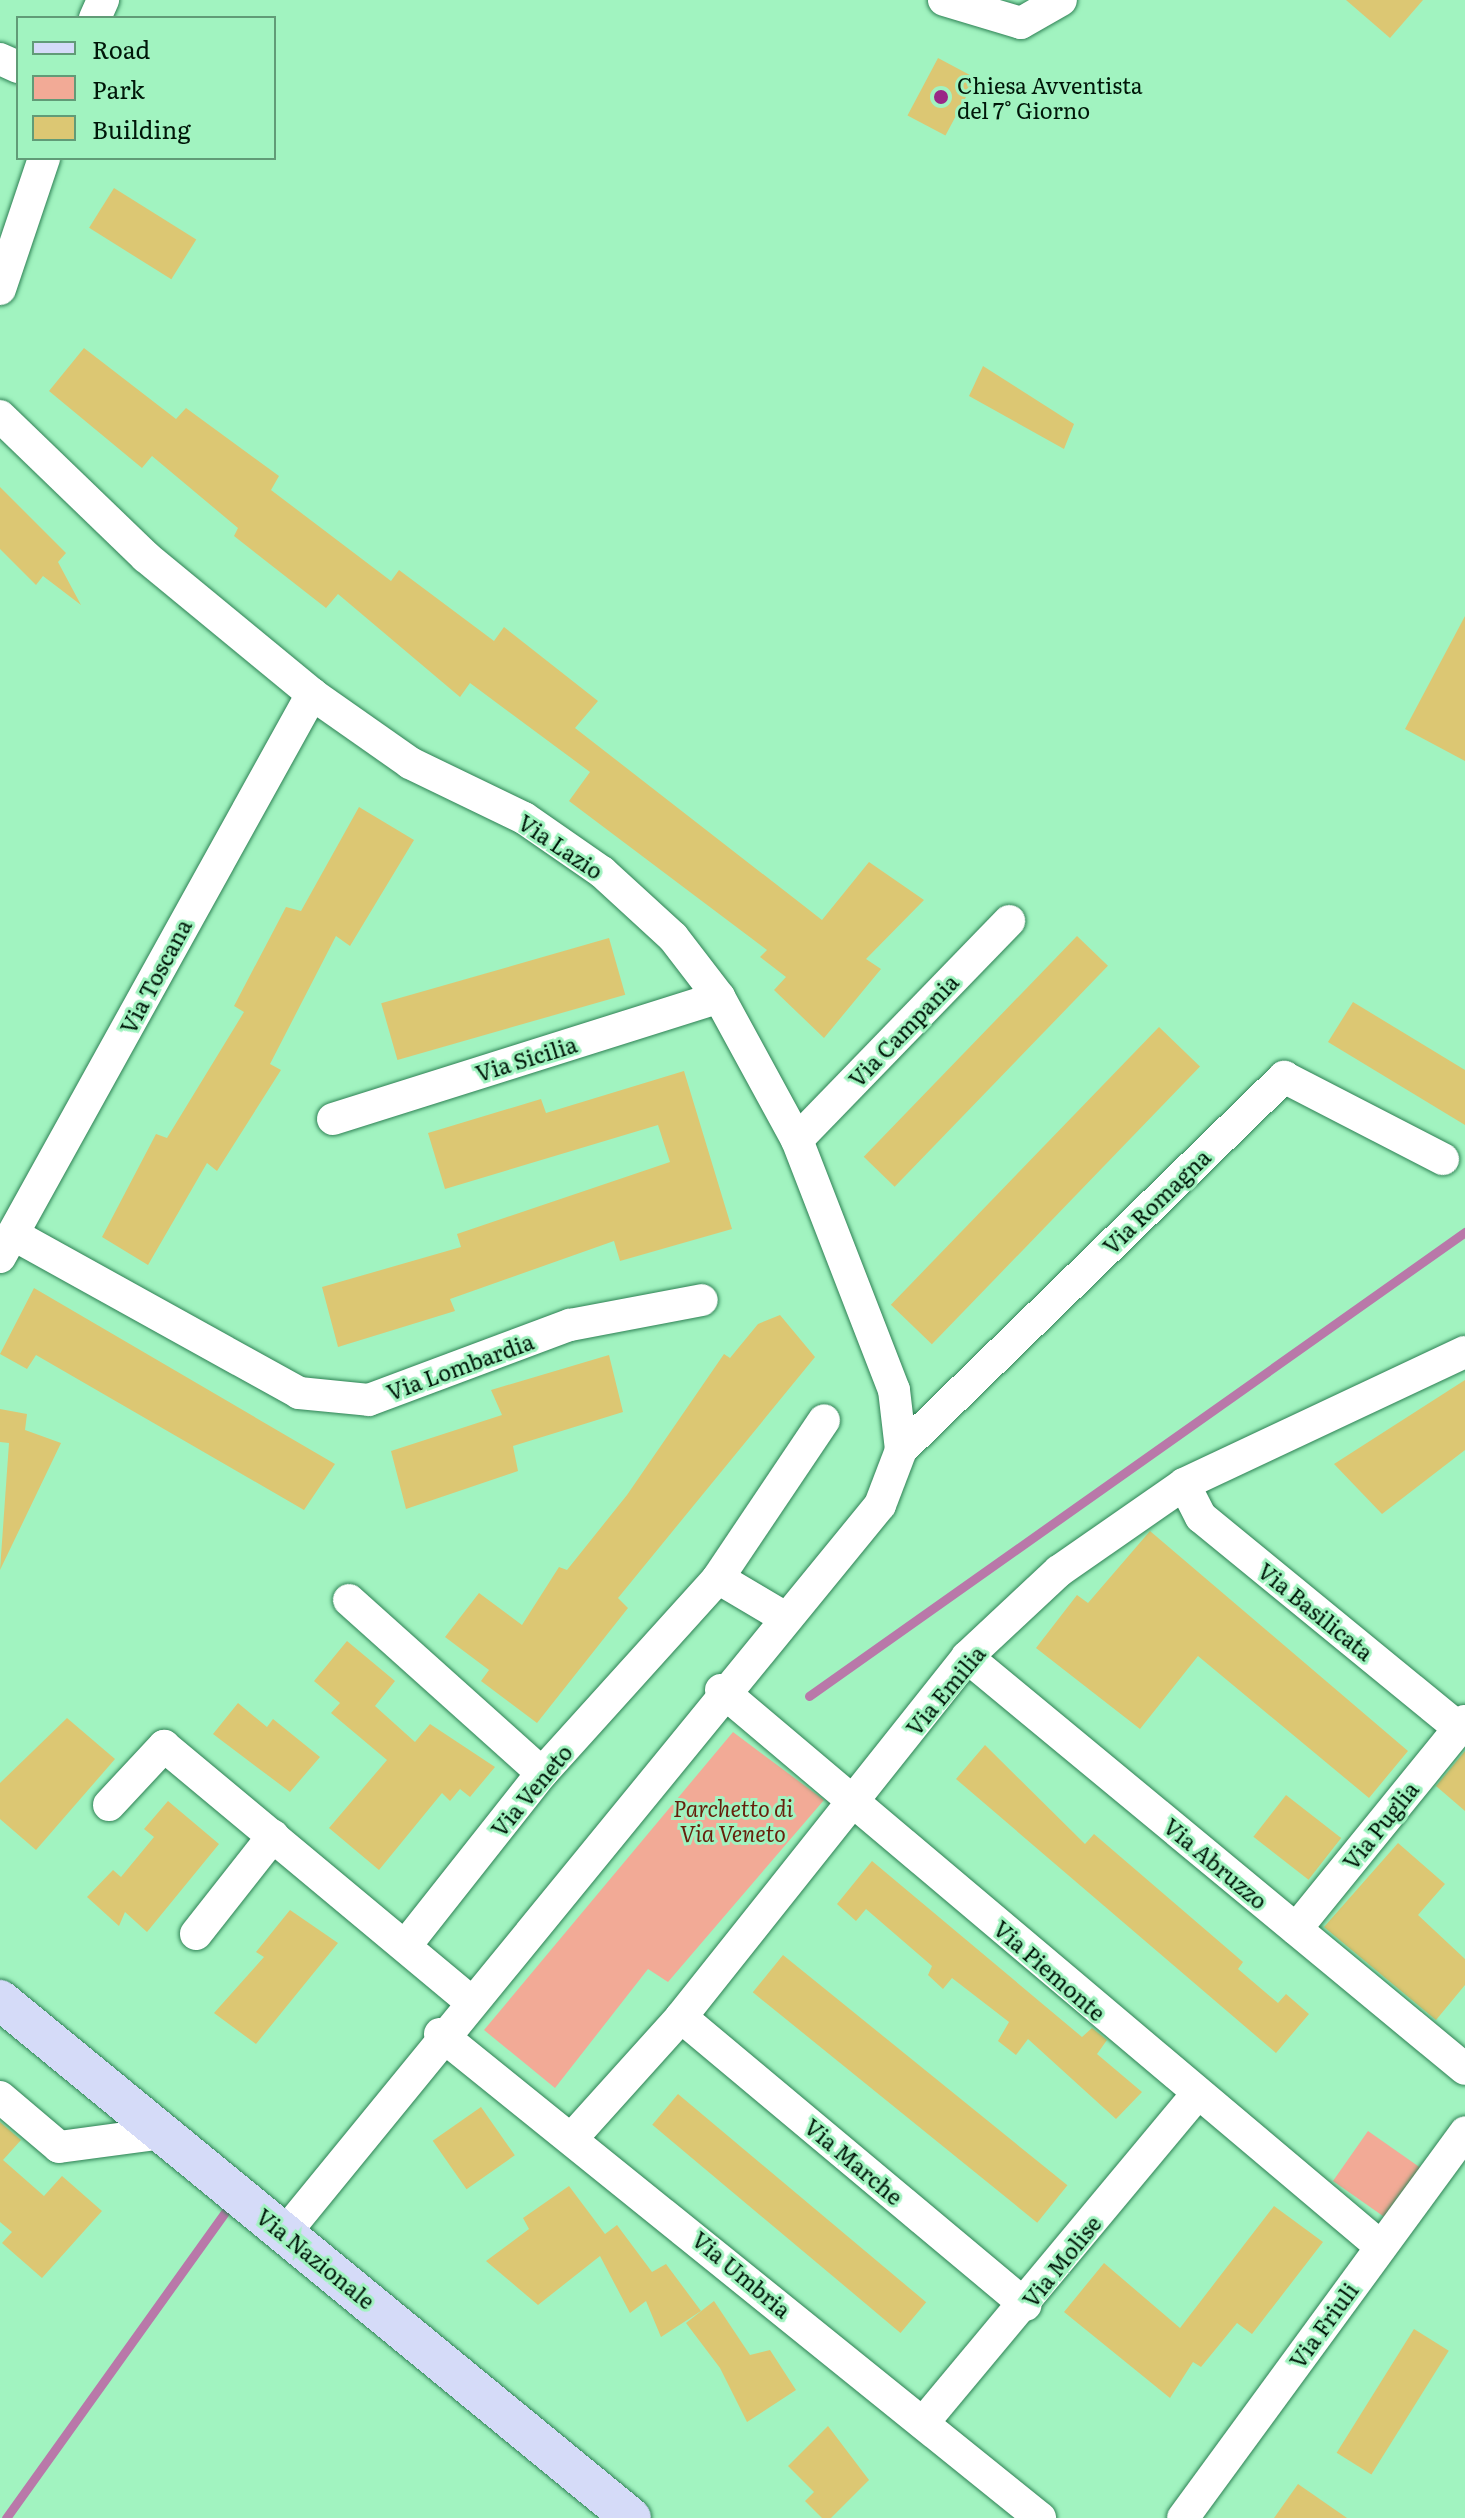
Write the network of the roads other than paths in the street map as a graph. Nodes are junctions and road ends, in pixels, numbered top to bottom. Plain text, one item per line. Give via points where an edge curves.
1 (944, 0) edge
2 (1061, 0) edge
3 (43, 160) edge
4 (2, 279) edge
5 (0, 416) edge
6 (312, 694) junction
7 (1009, 921) dead end
8 (719, 997) junction
9 (333, 1119) dead end
10 (797, 1140) junction
11 (1443, 1159) dead end
12 (8, 1246) edge
13 (702, 1300) dead end
14 (1465, 1352) edge
15 (824, 1420) dead end
16 (901, 1450) junction
17 (1184, 1484) junction
18 (718, 1578) junction
19 (349, 1600) dead end
20 (784, 1617) junction
21 (967, 1657) junction
22 (721, 1690) junction
23 (1462, 1725) edge
24 (542, 1773) junction
25 (856, 1801) junction
26 (109, 1805) dead end
27 (273, 1836) junction
28 (1296, 1929) junction
29 (196, 1934) dead end
30 (406, 1945) junction
31 (0, 2000) edge
32 (469, 2000) junction
33 (681, 2017) junction
34 (440, 2034) junction
35 (1465, 2069) edge
36 (1195, 2096) junction
37 (0, 2097) edge
38 (1465, 2132) edge
39 (162, 2133) junction
40 (574, 2136) junction
41 (285, 2233) junction
42 (1380, 2246) junction
43 (1026, 2305) junction
44 (923, 2423) junction
45 (631, 2518) edge
46 (1040, 2518) edge
47 (1183, 2518) edge

1 - 2 street via 1021,23
3 - 4 street
5 - 6 street, Via Lazio via 146,557
6 - 8 street, Via Lazio via 410,763 524,818 602,872 673,937
6 - 12 street, Via Toscana
7 - 10 street, Via Campania
8 - 9 street, Via Sicilia
8 - 10 street, Via Lazio
10 - 16 street, Via Lazio via 894,1390
11 - 16 street, Via Romagna via 1284,1077
12 - 13 street, Via Lombardia via 299,1393 369,1400 570,1325
14 - 17 street, Via Emilia
15 - 18 street, Via Veneto
16 - 20 street via 880,1505
17 - 21 street, Via Emilia via 1106,1532
17 - 23 street, Via Basilicata via 1201,1517
18 - 20 street
18 - 24 street, Via Veneto
19 - 24 street
20 - 22 street
21 - 25 street, Via Emilia
21 - 28 street, Via Abruzzo
22 - 25 street, Via Piemonte
22 - 32 street
23 - 28 street, Via Puglia
24 - 30 street, Via Veneto
25 - 33 street, Via Emilia
25 - 36 street, Via Piemonte
26 - 27 street via 164,1746
27 - 29 street
27 - 30 street
28 - 35 street, Via Abruzzo
30 - 32 street
31 - 39 main road, Via Nazionale
32 - 34 street
33 - 40 street, Via Emilia
33 - 43 street, Via Marche
34 - 40 street, Via Umbria
34 - 41 street
36 - 42 street, Via Piemonte
36 - 43 street, Via Molise
37 - 39 street via 59,2147
38 - 42 street, Via Friuli
39 - 41 main road, Via Nazionale
40 - 44 street, Via Umbria
41 - 45 main road, Via Nazionale
42 - 47 street, Via Friuli
43 - 44 street, Via Molise
44 - 46 street, Via Umbria

